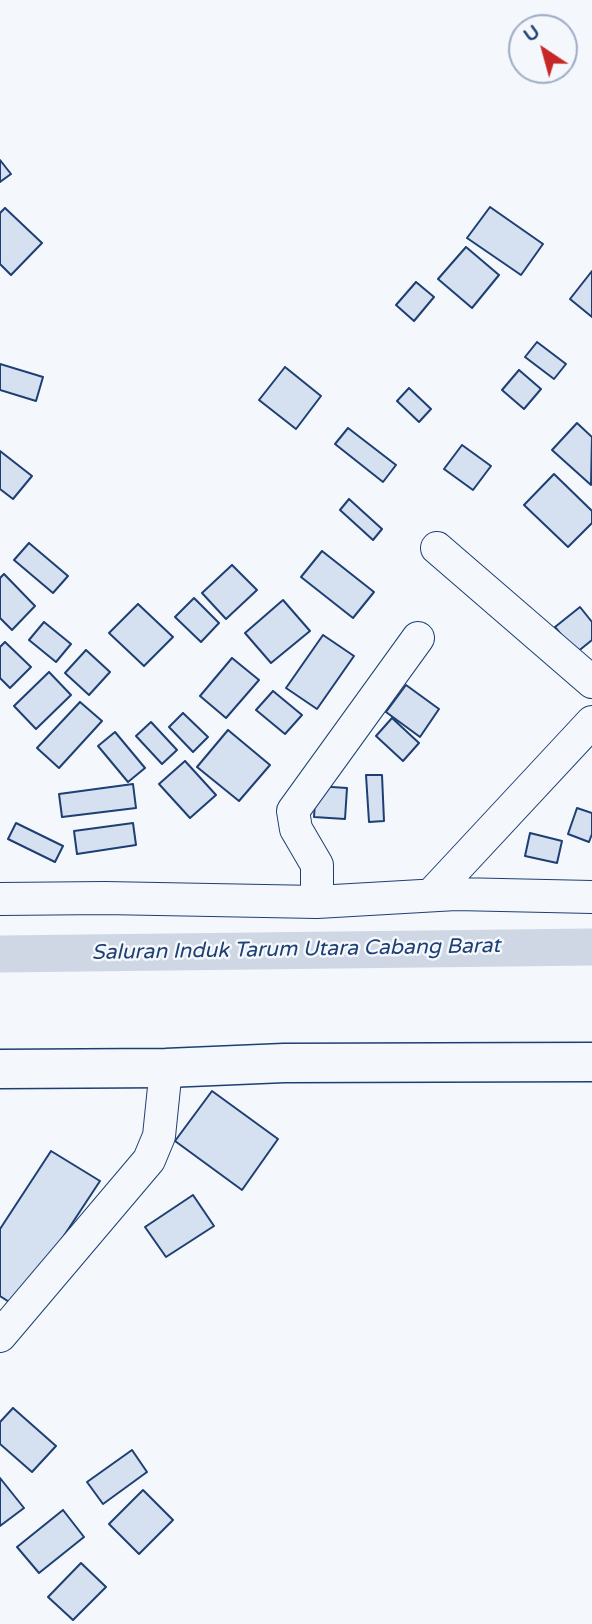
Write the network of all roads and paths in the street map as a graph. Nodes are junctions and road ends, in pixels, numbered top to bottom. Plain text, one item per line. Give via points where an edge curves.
1 (438, 548) dead end
2 (418, 638) dead end
3 (592, 682) edge
4 (592, 722) edge
5 (431, 895) junction
6 (592, 897) edge
7 (0, 900) edge
8 (317, 902) junction
9 (592, 1062) edge
10 (166, 1068) junction
11 (0, 1069) edge
12 (0, 1336) edge

1 - 3 street
2 - 8 street via 293,811 296,829 317,865
4 - 5 street
5 - 6 street
5 - 8 street
7 - 8 street
9 - 10 main road
10 - 11 main road
10 - 12 street via 159,1136 149,1160

